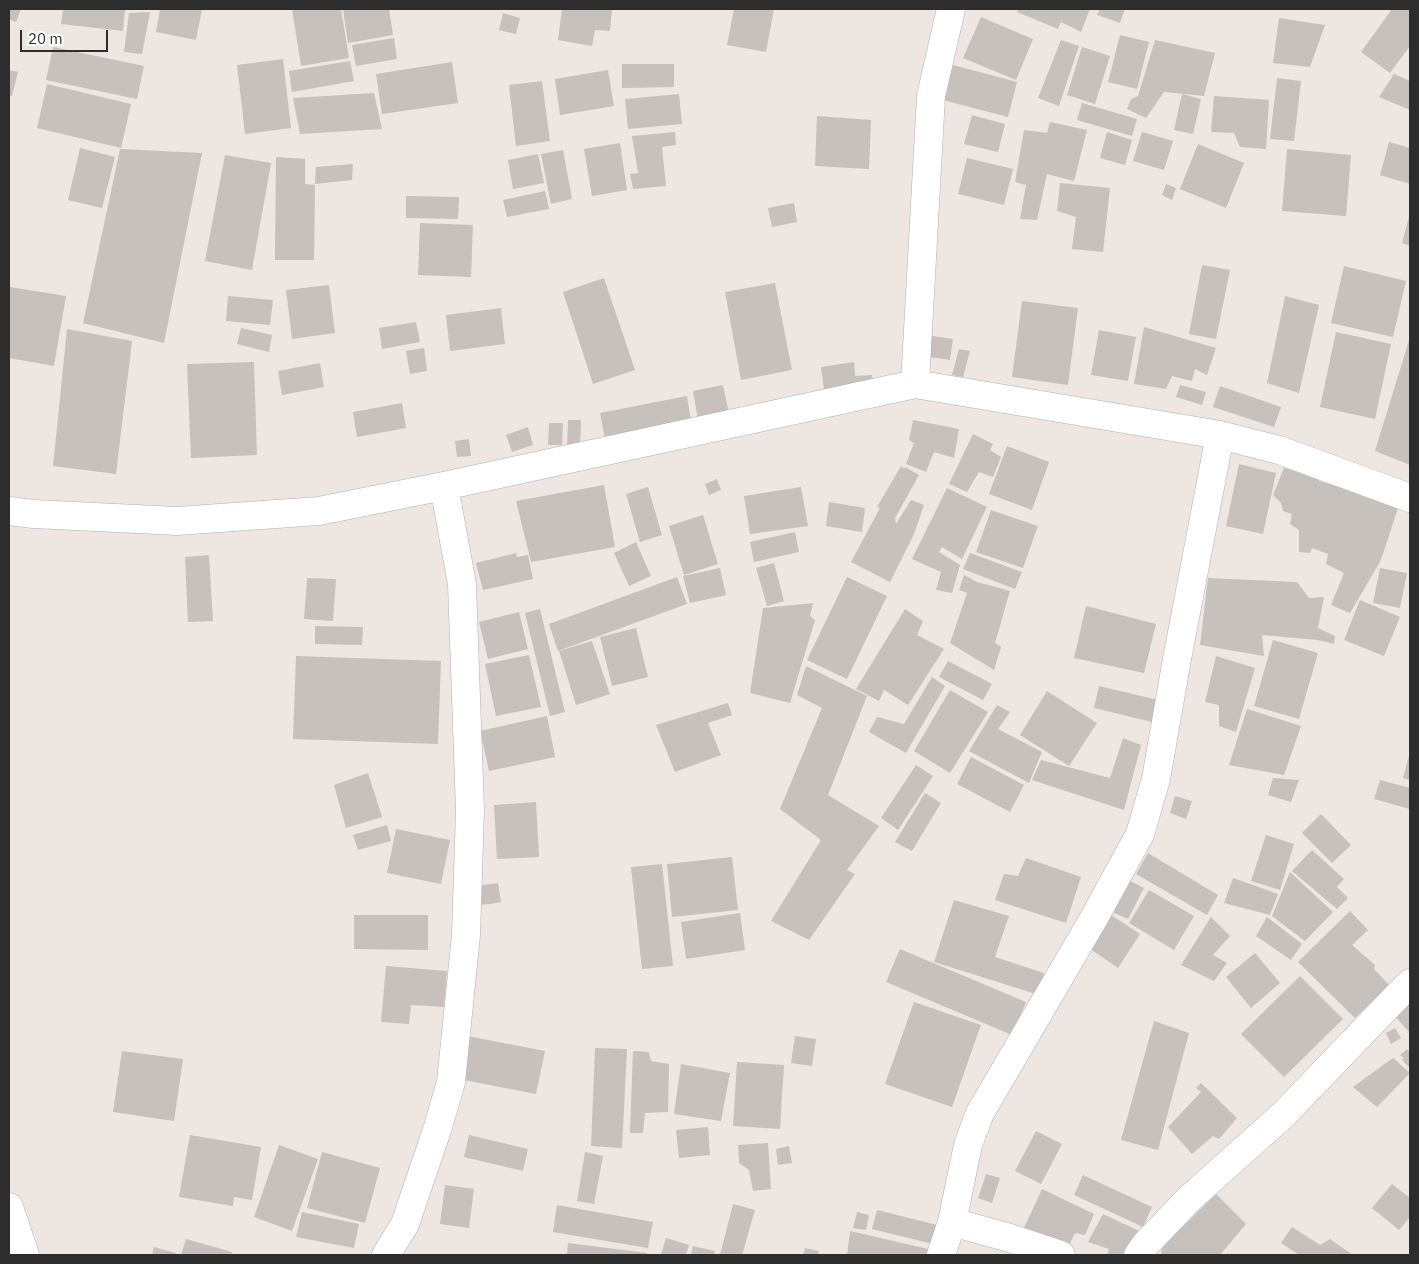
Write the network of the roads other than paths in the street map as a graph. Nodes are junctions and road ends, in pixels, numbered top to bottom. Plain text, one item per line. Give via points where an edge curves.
1 (951, 9) edge
2 (916, 384) junction
3 (1220, 435) junction
4 (444, 486) junction
5 (1410, 498) edge
6 (9, 510) edge
7 (1410, 983) edge
8 (9, 1206) edge
9 (952, 1222) junction
10 (25, 1255) edge
11 (386, 1255) edge
12 (941, 1255) edge
13 (1061, 1255) edge
14 (1138, 1255) edge

1 - 2 street via 931,96
2 - 3 street
2 - 4 street
3 - 5 street via 1279,450
3 - 9 street via 1156,779 1140,834 980,1113 968,1145
4 - 6 street via 319,511 177,521
4 - 11 street via 462,584 470,810 466,935 451,1082 405,1224
7 - 14 street via 1283,1115 1189,1199
8 - 10 street
9 - 12 street
9 - 13 street

